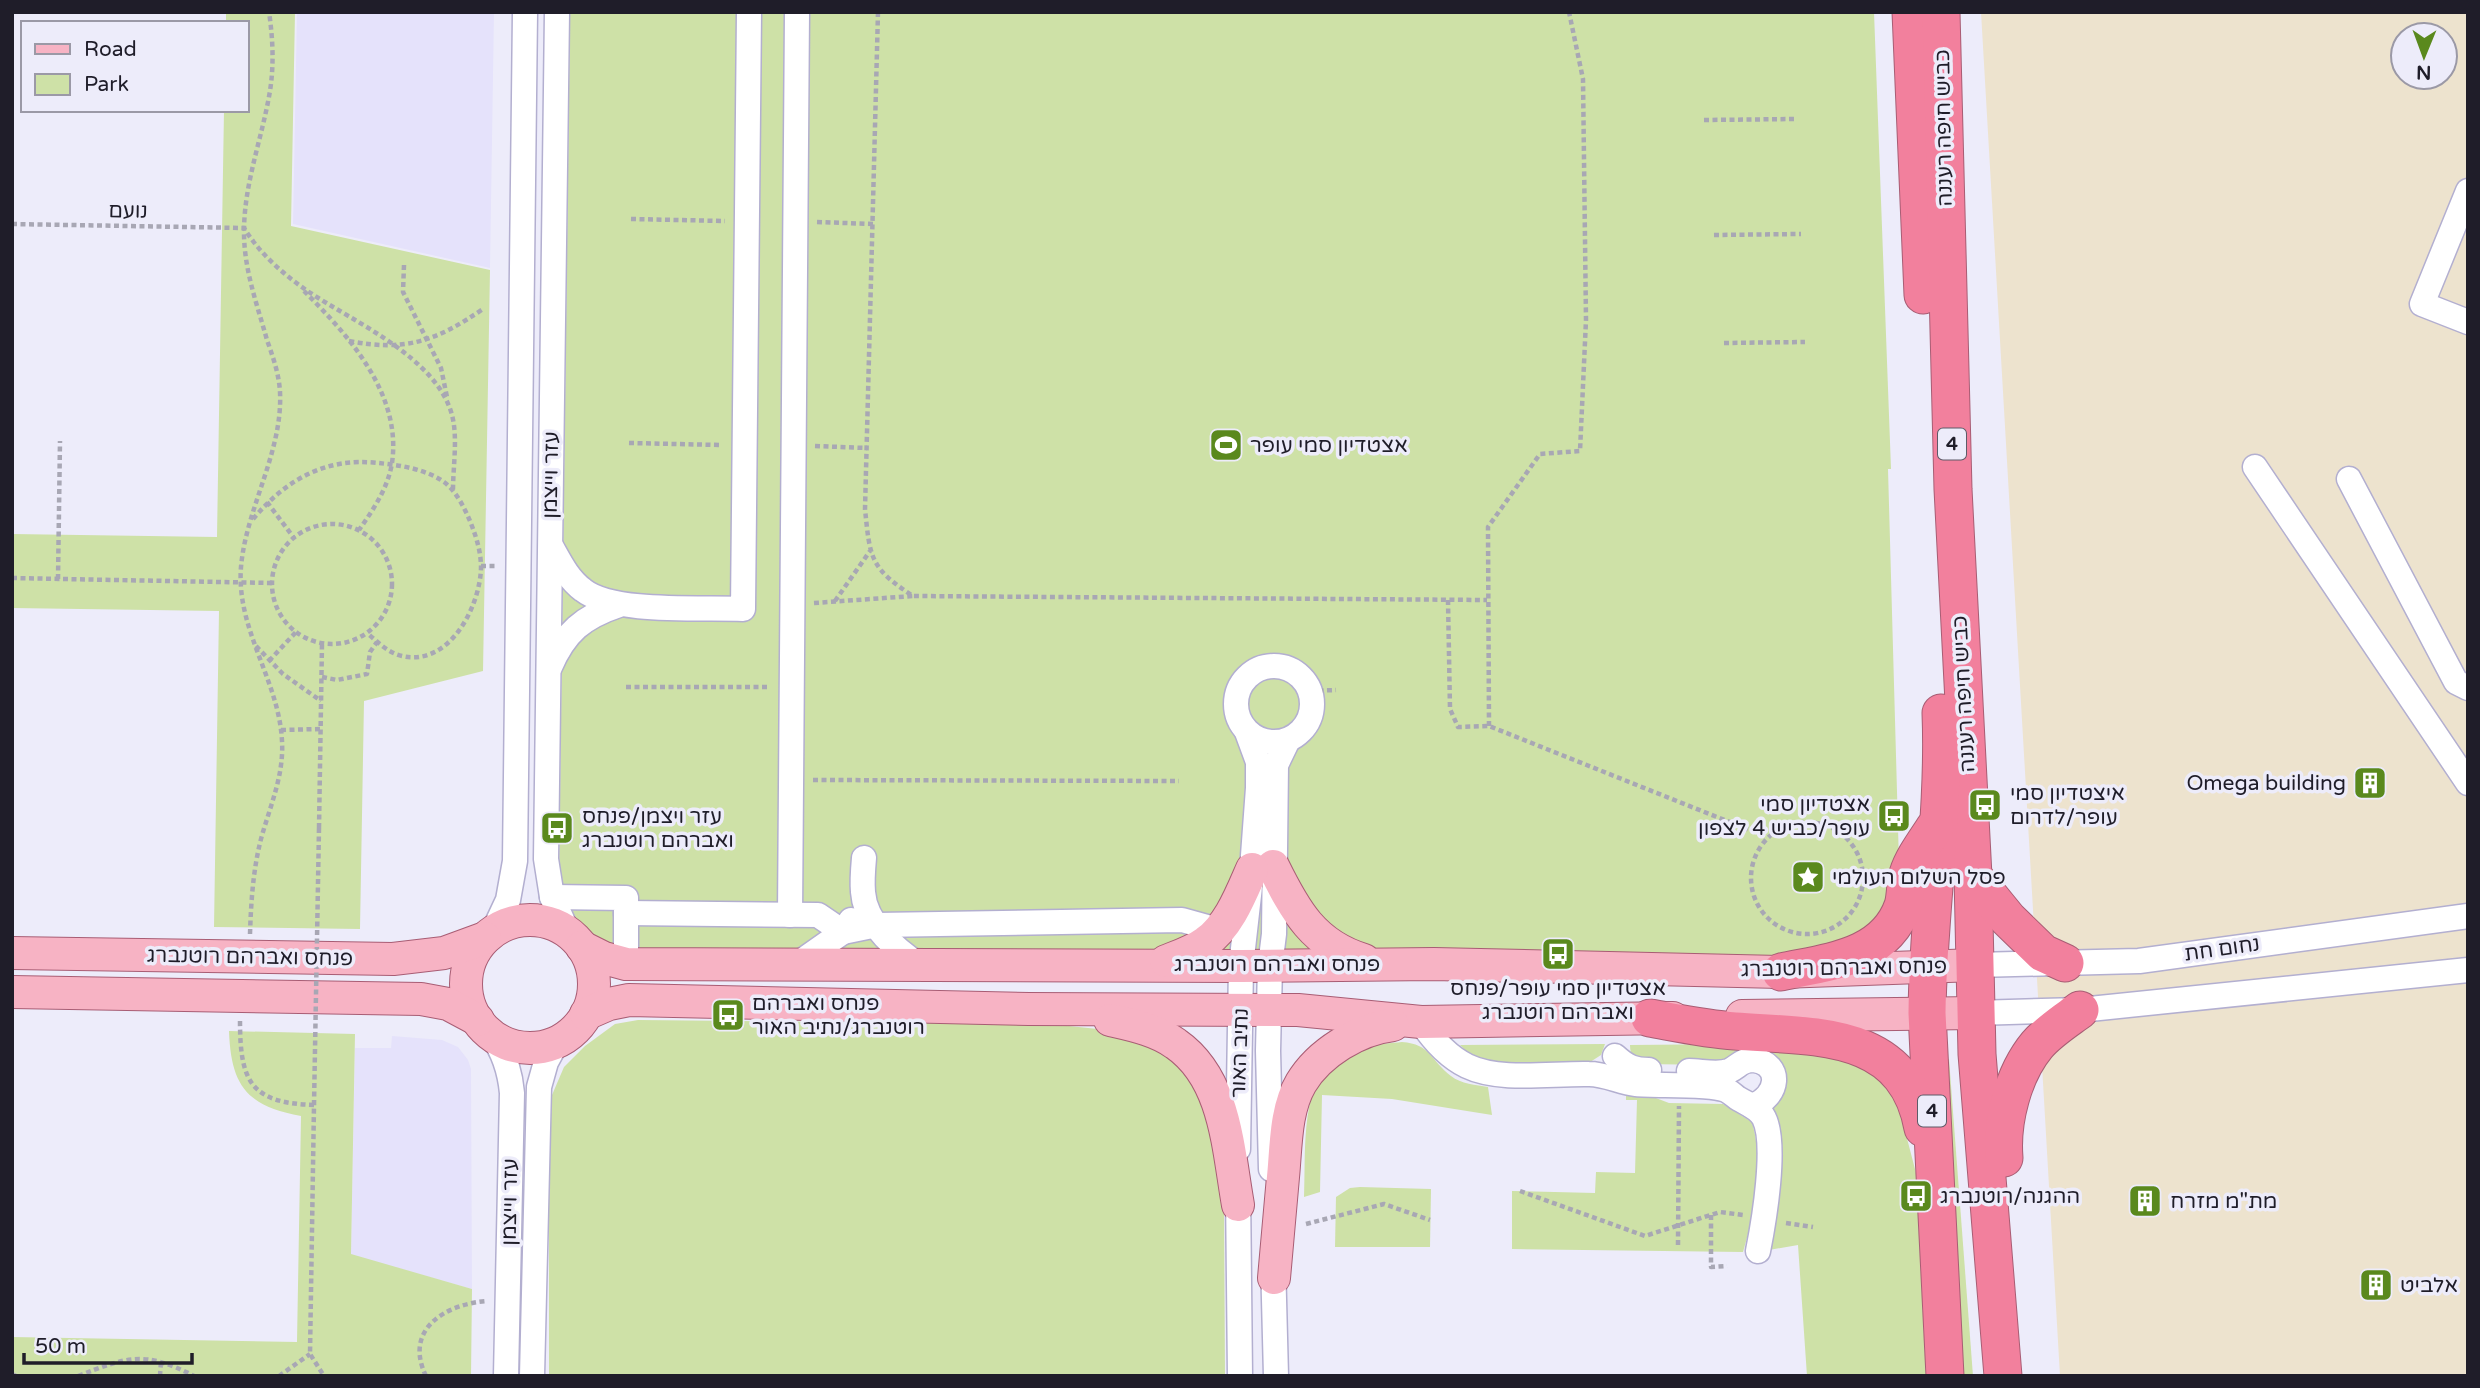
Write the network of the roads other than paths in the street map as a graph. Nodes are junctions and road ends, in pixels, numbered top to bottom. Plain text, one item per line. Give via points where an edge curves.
1 (525, 12) edge
2 (557, 12) edge
3 (750, 12) edge
4 (797, 12) edge
5 (1912, 12) edge
6 (1941, 12) edge
7 (2468, 191) edge
8 (2468, 322) edge
9 (2255, 467) dead end
10 (2349, 479) dead end
11 (551, 546) junction
12 (618, 605) junction
13 (549, 671) junction
14 (2468, 688) edge
15 (1247, 732) junction
16 (1289, 740) junction
17 (2465, 774) edge
18 (1939, 820) junction
19 (864, 858) dead end
20 (1263, 868) junction
21 (1973, 876) junction
22 (863, 893) junction
23 (552, 897) junction
24 (626, 914) junction
25 (790, 915) junction
26 (2468, 916) edge
27 (877, 925) junction
28 (1218, 930) junction
29 (843, 932) junction
30 (489, 935) junction
31 (575, 940) junction
32 (12, 953) edge
33 (2065, 963) junction
34 (626, 964) junction
35 (1160, 964) junction
36 (1379, 964) junction
37 (796, 965) junction
38 (919, 965) junction
39 (1928, 965) junction
40 (1976, 965) junction
41 (1256, 966) junction
42 (2468, 970) edge
43 (1781, 972) junction
44 (12, 992) edge
45 (1029, 1009) junction
46 (1256, 1010) junction
47 (2080, 1010) junction
48 (1927, 1013) junction
49 (1975, 1013) junction
50 (586, 1014) junction
51 (1634, 1018) junction
52 (1421, 1022) junction
53 (484, 1027) junction
54 (558, 1041) junction
55 (1615, 1067) junction
56 (1752, 1106) junction
57 (1238, 1205) junction
58 (1937, 1209) junction
59 (1759, 1251) dead end
60 (1274, 1278) junction
61 (506, 1376) edge
62 (532, 1376) edge
63 (1240, 1376) edge
64 (1276, 1376) edge
65 (1945, 1376) edge
66 (2003, 1376) edge
67 (2013, 1376) edge

1 - 30 street, עזר וייצמן via 515,861 510,892
2 - 11 street, עזר וייצמן
3 - 12 street via 743,609
4 - 25 street
5 - 18 highway, כביש חיפה רעננה / 4 via 1942,742
6 - 21 highway, כביש חיפה רעננה / 4 via 1953,489
7 - 8 street via 2422,303
9 - 17 street
10 - 14 street via 2456,682
11 - 12 street via 570,579 585,592
11 - 13 street, עזר וייצמן
12 - 13 street via 582,623 560,643
13 - 23 street, עזר וייצמן via 546,859
15 - 16 street via 1262,741
15 - 16 street via 1236,709 1237,695 1247,677 1258,669 1279,666 1302,678 1313,704 1304,729
15 - 20 street, נתיב האור via 1258,762
16 - 20 street, נתיב האור via 1276,765
18 - 39 highway, כביש חיפה רעננה / 4
18 - 43 highway via 1908,873 1903,906 1886,936 1848,958
19 - 22 street
20 - 28 main road
20 - 36 main road via 1308,926 1332,947
20 - 41 street, נתיב האור via 1274,934
21 - 33 highway via 2043,953
21 - 40 highway, כביש חיפה רעננה / 4
22 - 27 street via 866,910
22 - 29 street
23 - 24 street via 626,898
23 - 31 street, עזר וייצמן
24 - 25 street
24 - 34 street
25 - 29 street via 818,915
26 - 33 street, נחום חת via 2139,961
27 - 28 street via 1182,920
27 - 29 street
27 - 38 street via 897,950
28 - 35 main road via 1208,941
29 - 37 street
30 - 31 main road via 511,923 531,920 551,924
30 - 32 main road, פנחס ואברהם רוטנברג via 453,951 403,959
30 - 53 main road via 473,954 467,972 466,993
31 - 34 main road, פנחס ואברהם רוטנברג via 604,958
31 - 50 main road via 591,964 593,985
33 - 40 street, נחום חת
34 - 37 main road, פנחס ואברהם רוטנברג
35 - 38 main road, פנחס ואברהם רוטנברג
35 - 41 main road, פנחס ואברהם רוטנברג
36 - 41 main road, פנחס ואברהם רוטנברג
36 - 43 main road, פנחס ואברהם רוטנברג
37 - 38 main road, פנחס ואברהם רוטנברג
39 - 40 main road, פנחס ואברהם רוטנברג
39 - 43 main road, פנחס ואברהם רוטנברג
39 - 48 highway, כביש חיפה רעננה / 4
40 - 49 highway, כביש חיפה רעננה / 4
41 - 46 street, נתיב האור
42 - 47 street
44 - 53 main road, פנחס ואברהם רוטנברג via 428,1000 453,1006
45 - 46 main road
45 - 50 main road via 629,1000
45 - 57 main road via 1144,1029 1175,1043 1198,1063 1220,1110
46 - 52 main road
46 - 57 street, נתיב האור via 1238,1051
46 - 60 street, נתיב האור via 1268,1051
47 - 49 street
47 - 67 highway via 2036,1045 2007,1108 2003,1152 2014,1306
48 - 49 main road
48 - 51 main road
48 - 58 highway, כביש חיפה רעננה / 4
49 - 66 highway, כביש חיפה רעננה / 4
50 - 54 main road
51 - 52 main road
51 - 55 street
51 - 58 highway via 1850,1042 1878,1055 1908,1085 1920,1112
52 - 55 street via 1450,1056 1489,1074 1592,1074
52 - 60 main road via 1383,1026 1355,1037 1328,1052 1300,1085 1287,1128
53 - 54 main road via 518,1046
53 - 61 street, עזר וייצמן via 500,1047 512,1093
54 - 62 street, עזר וייצמן via 544,1068 539,1093
55 - 56 street via 1631,1083 1727,1090
55 - 56 street via 1723,1072 1747,1060 1761,1062 1772,1072 1774,1087 1766,1099
56 - 59 street via 1763,1116 1768,1133 1768,1196
57 - 63 street, נתיב האור
58 - 65 highway, כביש חיפה רעננה / 4
60 - 64 street, נתיב האור

